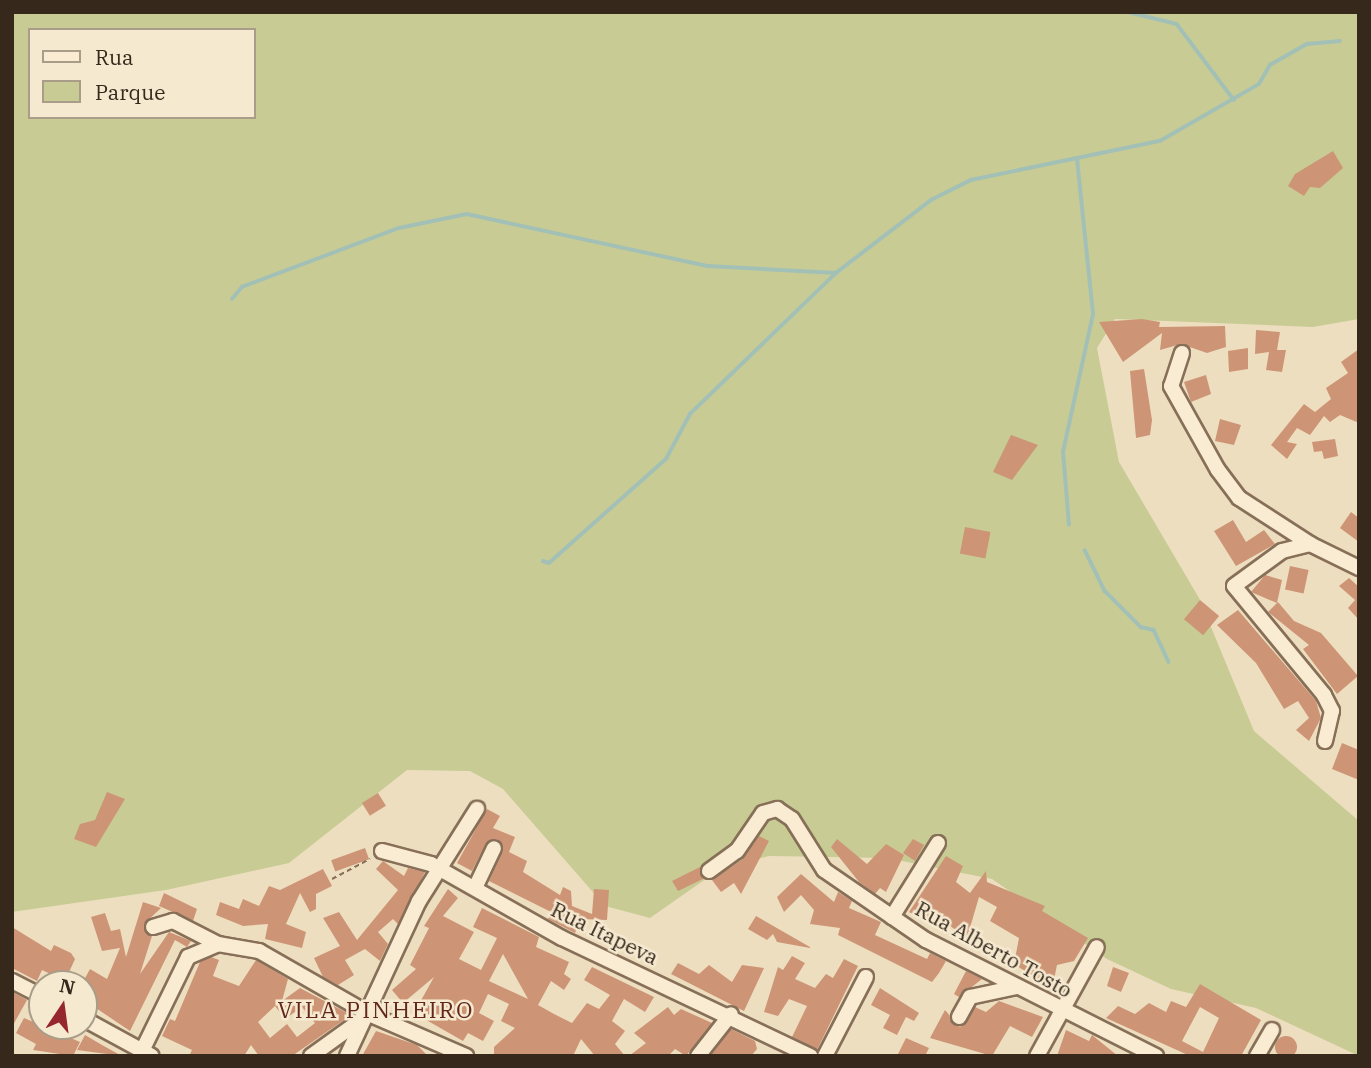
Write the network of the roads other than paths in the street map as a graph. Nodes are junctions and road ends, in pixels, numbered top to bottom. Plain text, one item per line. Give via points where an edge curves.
1 (1182, 353) dead end
2 (1310, 544) junction
3 (1359, 568) edge
4 (1325, 741) dead end
5 (477, 809) dead end
6 (938, 843) dead end
7 (494, 848) dead end
8 (382, 850) road end
9 (709, 871) dead end
10 (444, 872) junction
11 (475, 888) junction
12 (892, 916) junction
13 (153, 928) dead end
14 (218, 944) junction
15 (1097, 947) dead end
16 (866, 976) dead end
17 (12, 981) edge
18 (1017, 987) junction
19 (28, 989) edge
20 (1062, 1010) junction
21 (369, 1014) junction
22 (731, 1014) junction
23 (959, 1017) dead end
24 (98, 1027) edge
25 (1272, 1030) dead end
26 (147, 1053) edge
27 (311, 1056) edge
28 (347, 1056) edge
29 (466, 1056) edge
30 (698, 1056) edge
31 (810, 1056) edge
32 (824, 1056) edge
33 (1037, 1056) edge
34 (1156, 1056) edge
35 (1257, 1056) edge

1 - 2 street via 1171,386 1218,470 1239,498
2 - 3 street
2 - 4 street via 1282,551 1234,586 1324,695 1332,711
5 - 10 street
6 - 12 street
7 - 11 street
8 - 10 street, Rua Itapeva
9 - 12 street, Rua Alberto Tosto via 737,851 762,813 777,808 792,819 824,870
10 - 11 street, Rua Itapeva
10 - 21 street via 419,901
11 - 22 street, Rua Itapeva via 562,938
12 - 18 street, Rua Alberto Tosto
13 - 14 street via 173,921
14 - 21 street via 259,951
14 - 26 street via 188,957
15 - 20 street
16 - 32 street
17 - 19 street
18 - 20 street, Rua Alberto Tosto
18 - 23 street via 970,997
20 - 33 street
20 - 34 street, Rua Alberto Tosto
21 - 27 street
21 - 28 street
21 - 29 street
22 - 30 street
22 - 31 street, Rua Itapeva
24 - 26 street
25 - 35 street

